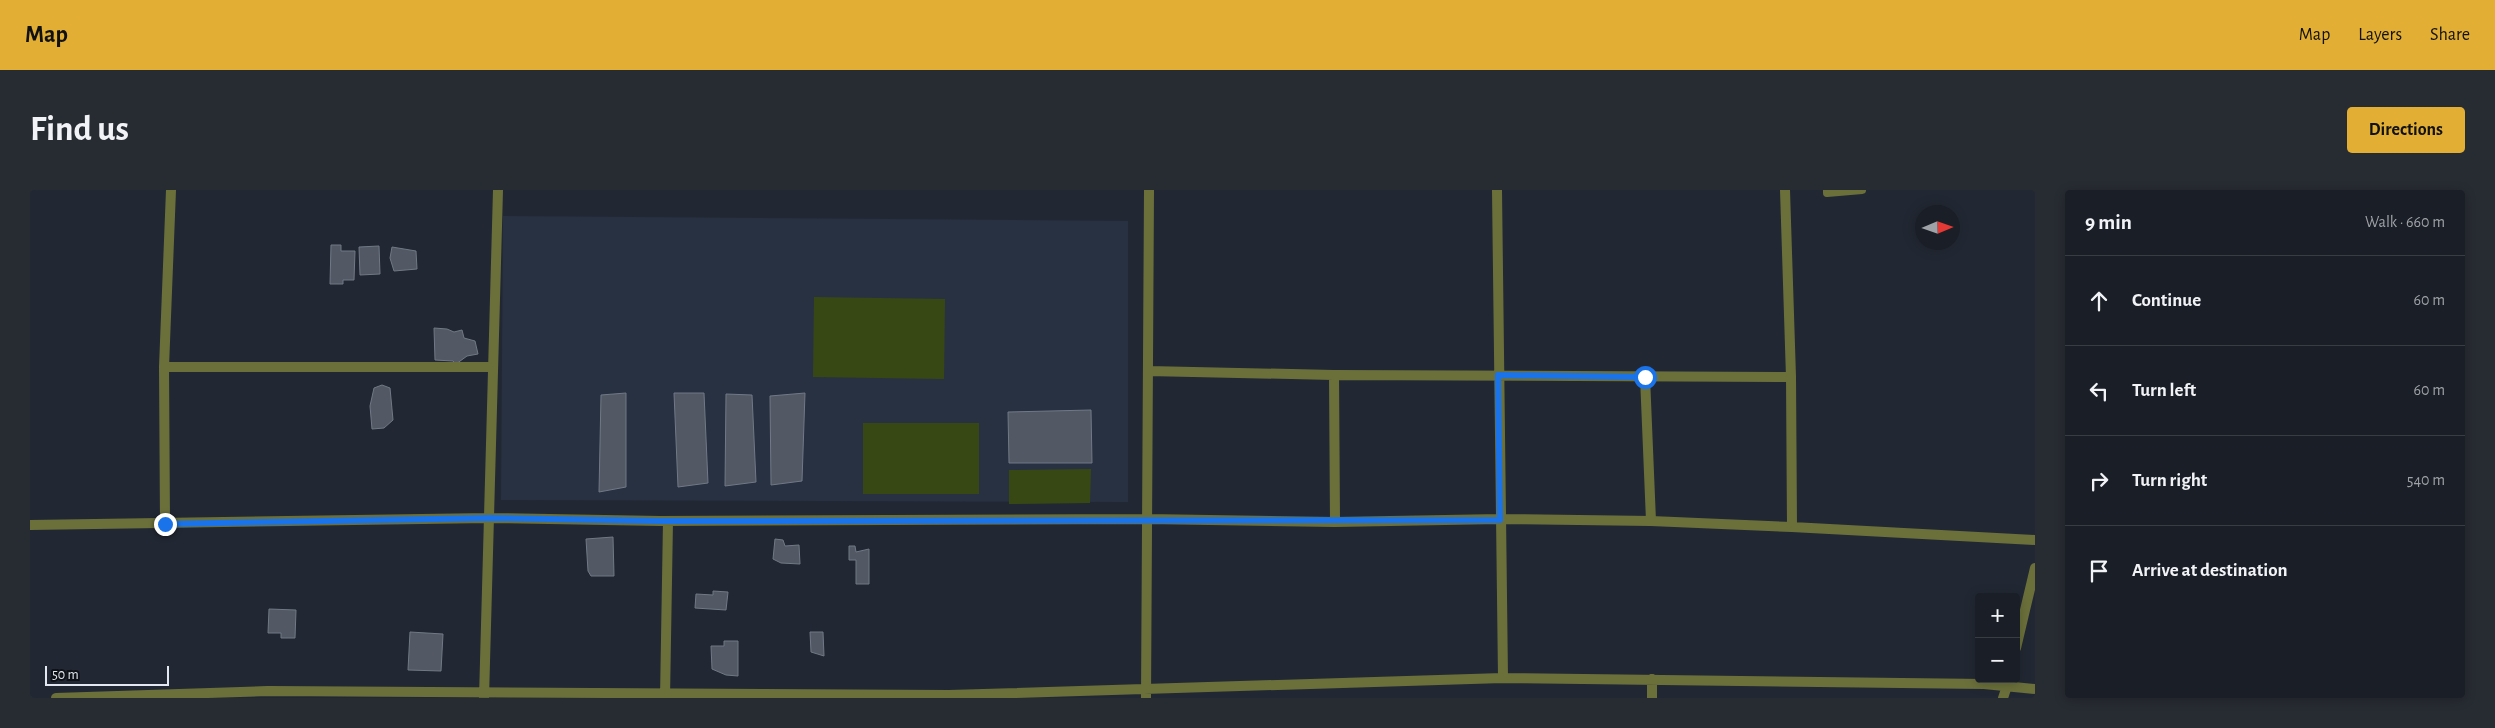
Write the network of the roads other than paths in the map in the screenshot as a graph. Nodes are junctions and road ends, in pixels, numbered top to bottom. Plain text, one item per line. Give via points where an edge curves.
1 (171, 190) edge
2 (498, 190) edge
3 (1148, 190) edge
4 (1497, 190) edge
5 (1784, 190) edge
6 (1827, 190) edge
7 (1862, 190) edge
8 (164, 367) junction
9 (493, 367) junction
10 (1148, 371) junction
11 (1334, 375) junction
12 (1498, 375) junction
13 (1645, 377) junction
14 (1791, 377) junction
15 (489, 518) junction
16 (1147, 519) junction
17 (1500, 520) junction
18 (668, 521) junction
19 (1651, 521) junction
20 (1335, 522) junction
21 (165, 524) junction
22 (30, 525) edge
23 (1792, 527) junction
24 (2035, 540) edge
25 (2035, 568) edge
26 (2018, 638) edge
27 (1503, 678) junction
28 (1652, 679) junction
29 (1975, 682) edge
30 (2008, 683) edge
31 (2012, 683) edge
32 (2035, 689) edge
33 (1146, 694) edge
34 (149, 696) edge
35 (484, 696) edge
36 (665, 696) edge
37 (56, 698) edge
38 (1652, 698) edge
39 (2004, 698) edge

1 - 8 street
2 - 9 street
3 - 10 street
4 - 12 street
5 - 14 street
6 - 7 lane via 1827,193
8 - 9 street
8 - 21 street
9 - 15 street
10 - 11 street
10 - 16 street
11 - 12 street
11 - 20 street
12 - 13 street
12 - 17 street
13 - 14 street
13 - 19 street
14 - 23 street
15 - 18 street
15 - 21 street
15 - 35 street
16 - 18 street
16 - 20 street
16 - 33 street
17 - 19 street
17 - 20 street
17 - 27 street
18 - 36 street
19 - 23 street
21 - 22 street
23 - 24 street
25 - 26 street
27 - 28 street
27 - 33 street
28 - 29 street
28 - 38 street
30 - 39 street
31 - 32 street
33 - 36 street
34 - 35 street via 268,692
34 - 37 street
35 - 36 street

